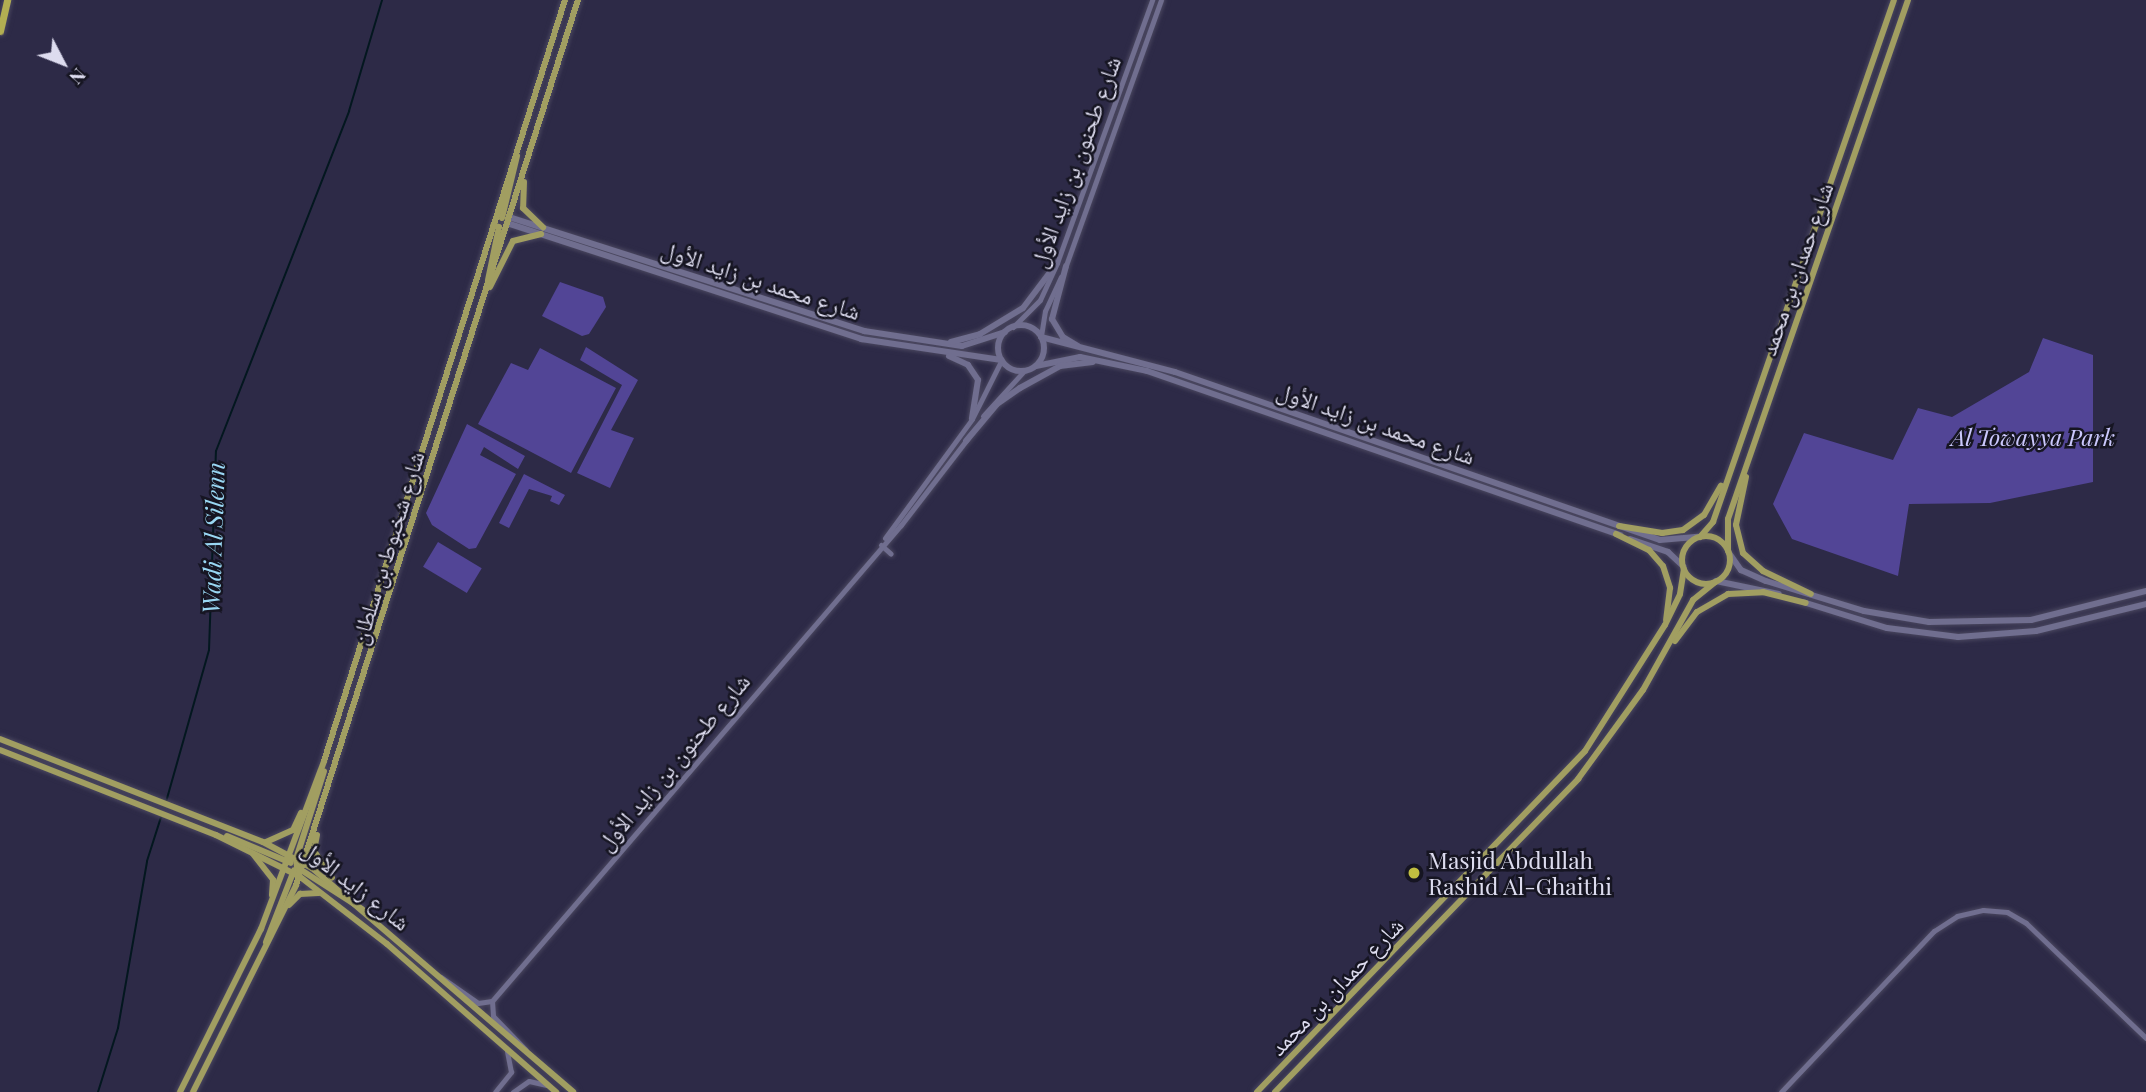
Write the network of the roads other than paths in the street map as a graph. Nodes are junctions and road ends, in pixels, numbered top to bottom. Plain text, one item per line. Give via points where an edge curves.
1 (7, 0) edge
2 (565, 0) edge
3 (579, 0) edge
4 (1152, 0) edge
5 (1161, 0) edge
6 (1894, 0) edge
7 (1908, 0) edge
8 (0, 31) edge
9 (517, 151) junction
10 (527, 160) junction
11 (509, 220) junction
12 (493, 224) junction
13 (542, 231) junction
14 (552, 238) junction
15 (584, 241) junction
16 (1057, 263) junction
17 (1066, 266) junction
18 (489, 281) junction
19 (484, 294) junction
20 (1013, 327) junction
21 (1005, 332) junction
22 (1041, 337) junction
23 (939, 344) junction
24 (1086, 349) junction
25 (940, 354) junction
26 (1001, 360) junction
27 (1105, 362) junction
28 (1036, 366) junction
29 (1024, 371) junction
30 (972, 419) junction
31 (966, 441) junction
32 (1736, 456) junction
33 (1748, 463) junction
34 (1619, 526) junction
35 (1616, 534) junction
36 (1699, 537) junction
37 (881, 545) junction
38 (1728, 552) junction
39 (891, 554) dead end
40 (1684, 568) junction
41 (1716, 581) junction
42 (2146, 591) edge
43 (1811, 594) junction
44 (1806, 603) junction
45 (2146, 604) edge
46 (1665, 625) junction
47 (1659, 662) junction
48 (0, 739) edge
49 (0, 750) edge
50 (324, 761) junction
51 (321, 814) junction
52 (216, 835) junction
53 (263, 842) junction
54 (249, 850) junction
55 (294, 866) junction
56 (342, 890) junction
57 (325, 895) junction
58 (270, 909) junction
59 (366, 909) junction
60 (283, 912) junction
61 (260, 965) junction
62 (441, 977) junction
63 (492, 1001) junction
64 (2146, 1038) edge
65 (505, 1048) junction
66 (526, 1051) junction
67 (548, 1085) junction
68 (180, 1092) edge
69 (193, 1092) edge
70 (495, 1092) edge
71 (513, 1092) edge
72 (556, 1092) edge
73 (573, 1092) edge
74 (1257, 1092) edge
75 (1275, 1092) edge
76 (1781, 1092) edge

1 - 8 highway
2 - 9 main road, شارع شخبوط بن سلطان
3 - 10 main road, شارع شخبوط بن سلطان
4 - 16 street, شارع طحنون بن زايد الأول
5 - 17 street, شارع طحنون بن زايد الأول
6 - 32 main road, شارع حمدان بن محمد
7 - 33 main road, شارع حمدان بن محمد
9 - 11 main road
9 - 12 main road, شارع شخبوط بن سلطان
10 - 11 main road, شارع شخبوط بن سلطان
10 - 13 main road via 522,202
11 - 12 main road
11 - 13 main road, شارع محمد بن زايد الأول
11 - 18 main road, شارع شخبوط بن سلطان
12 - 18 main road via 499,227
12 - 50 main road, شارع شخبوط بن سلطان
13 - 14 main road, شارع محمد بن زايد الأول
13 - 15 main road, شارع محمد بن زايد الأول
13 - 19 main road via 509,244
14 - 15 main road
14 - 25 main road, شارع محمد بن زايد الأول via 861,339
15 - 23 main road, شارع محمد بن زايد الأول via 830,322
16 - 20 street, شارع طحنون بن زايد الأول via 1035,306
16 - 23 main road via 1023,308 971,338
17 - 22 street, شارع طحنون بن زايد الأول via 1045,311
17 - 24 main road via 1052,318 1063,337
18 - 19 main road, شارع شخبوط بن سلطان
19 - 51 main road, شارع شخبوط بن سلطان
20 - 21 main road
20 - 22 main road via 1029,327
21 - 23 main road, شارع محمد بن زايد الأول via 971,345
21 - 26 main road via 998,347
22 - 24 main road, شارع محمد بن زايد الأول
22 - 28 main road via 1043,355
24 - 34 main road, شارع محمد بن زايد الأول via 1175,372
25 - 26 main road, شارع محمد بن زايد الأول
25 - 30 main road via 963,361 976,374 980,391
26 - 29 main road
26 - 30 street, شارع طحنون بن زايد الأول
27 - 28 main road, شارع محمد بن زايد الأول via 1069,357
27 - 31 main road via 1053,369 997,404
27 - 35 main road, شارع محمد بن زايد الأول via 1178,381
28 - 29 main road
29 - 31 street, شارع طحنون بن زايد الأول
30 - 37 street, شارع طحنون بن زايد الأول
31 - 37 street, شارع طحنون بن زايد الأول
32 - 34 main road via 1711,506 1689,527 1662,534
32 - 36 main road, شارع حمدان بن محمد via 1713,522
33 - 38 main road, شارع حمدان بن محمد via 1727,525
33 - 43 main road via 1736,525 1743,553 1763,571
34 - 36 main road, شارع محمد بن زايد الأول via 1661,540
35 - 40 main road, شارع محمد بن زايد الأول via 1668,552
35 - 46 main road via 1649,550 1663,566 1670,593
36 - 38 main road via 1717,539
36 - 40 main road via 1685,550
37 - 39 street
37 - 63 street, شارع طحنون بن زايد الأول
38 - 41 main road via 1727,571
38 - 43 main road via 1749,574
40 - 41 main road via 1698,582
40 - 46 main road, شارع حمدان بن محمد via 1680,594
41 - 44 main road via 1752,585
41 - 47 main road, شارع حمدان بن محمد via 1693,600
42 - 43 main road via 2031,620 1973,625 1891,617
44 - 45 main road via 1886,628 1958,637 2036,631
44 - 47 main road via 1763,592 1718,598 1690,618
46 - 74 main road, شارع حمدان بن محمد via 1616,708 1569,769
47 - 75 main road, شارع حمدان بن محمد via 1578,779
48 - 53 main road, شارع زايد الأول
49 - 52 main road, شارع زايد الأول
50 - 53 main road via 295,828
50 - 55 main road, شارع شخبوط بن سلطان
51 - 55 main road, شارع شخبوط بن سلطان
51 - 56 main road via 314,851
52 - 54 main road, شارع زايد الأول
52 - 55 main road
53 - 55 main road, شارع زايد الأول
54 - 55 main road, شارع زايد الأول
54 - 58 main road via 273,880
55 - 56 main road, شارع زايد الأول
55 - 57 main road, شارع زايد الأول
55 - 58 main road, شارع شخبوط بن سلطان
55 - 59 main road
55 - 60 main road, شارع شخبوط بن سلطان
55 - 61 main road
56 - 59 main road, شارع زايد الأول
57 - 60 main road via 300,894
57 - 65 main road, شارع زايد الأول
58 - 68 main road, شارع شخبوط بن سلطان
59 - 62 main road, شارع زايد الأول
60 - 61 main road, شارع شخبوط بن سلطان
61 - 69 main road, شارع شخبوط بن سلطان
62 - 63 street via 478,1003
62 - 66 main road, شارع زايد الأول
63 - 66 street via 493,1016
64 - 76 street via 2026,923 2007,912 1983,909 1957,916 1934,931
65 - 67 main road, شارع زايد الأول
65 - 70 street via 511,1072
66 - 73 main road, شارع زايد الأول
67 - 71 street via 528,1081
67 - 72 main road, شارع زايد الأول

